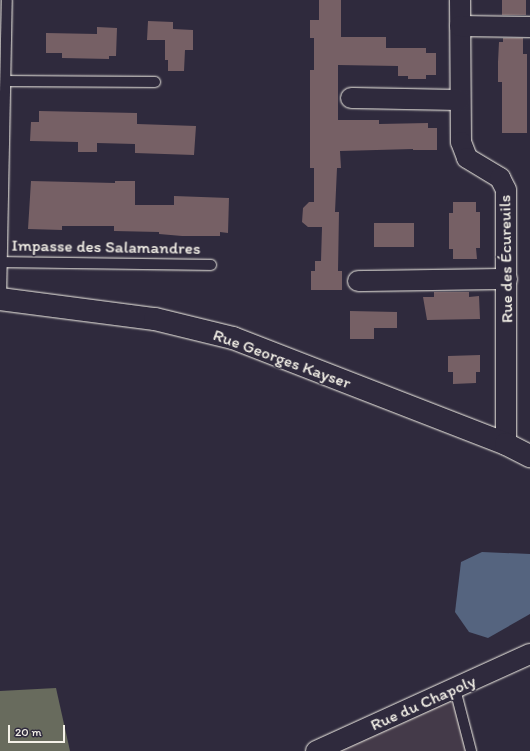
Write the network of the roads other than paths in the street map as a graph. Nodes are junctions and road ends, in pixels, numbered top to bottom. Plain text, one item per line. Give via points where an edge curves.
1 (7, 0) edge
2 (460, 0) edge
3 (460, 26) junction
4 (530, 28) edge
5 (6, 81) junction
6 (155, 82) dead end
7 (351, 98) dead end
8 (460, 100) junction
9 (1, 262) junction
10 (211, 265) dead end
11 (507, 280) junction
12 (358, 281) dead end
13 (0, 300) edge
14 (506, 444) junction
15 (530, 456) edge
16 (530, 654) edge
17 (455, 689) junction
18 (316, 751) edge
19 (471, 751) edge

1 - 5 lane
2 - 3 street, Rue des Écureuils
3 - 4 street
3 - 8 street, Rue des Écureuils
5 - 6 lane
5 - 9 lane
7 - 8 street
8 - 11 street, Rue des Écureuils via 461,142 467,158 500,178 506,190
9 - 10 lane, Impasse des Salamandres
9 - 13 lane
11 - 12 street
11 - 14 street, Rue des Écureuils
13 - 14 street, Rue Georges Kayser via 155,319 232,338
14 - 15 street, Rue Georges Kayser
16 - 17 street, Rue du Chapoly
17 - 18 street, Rue du Chapoly
17 - 19 lane

